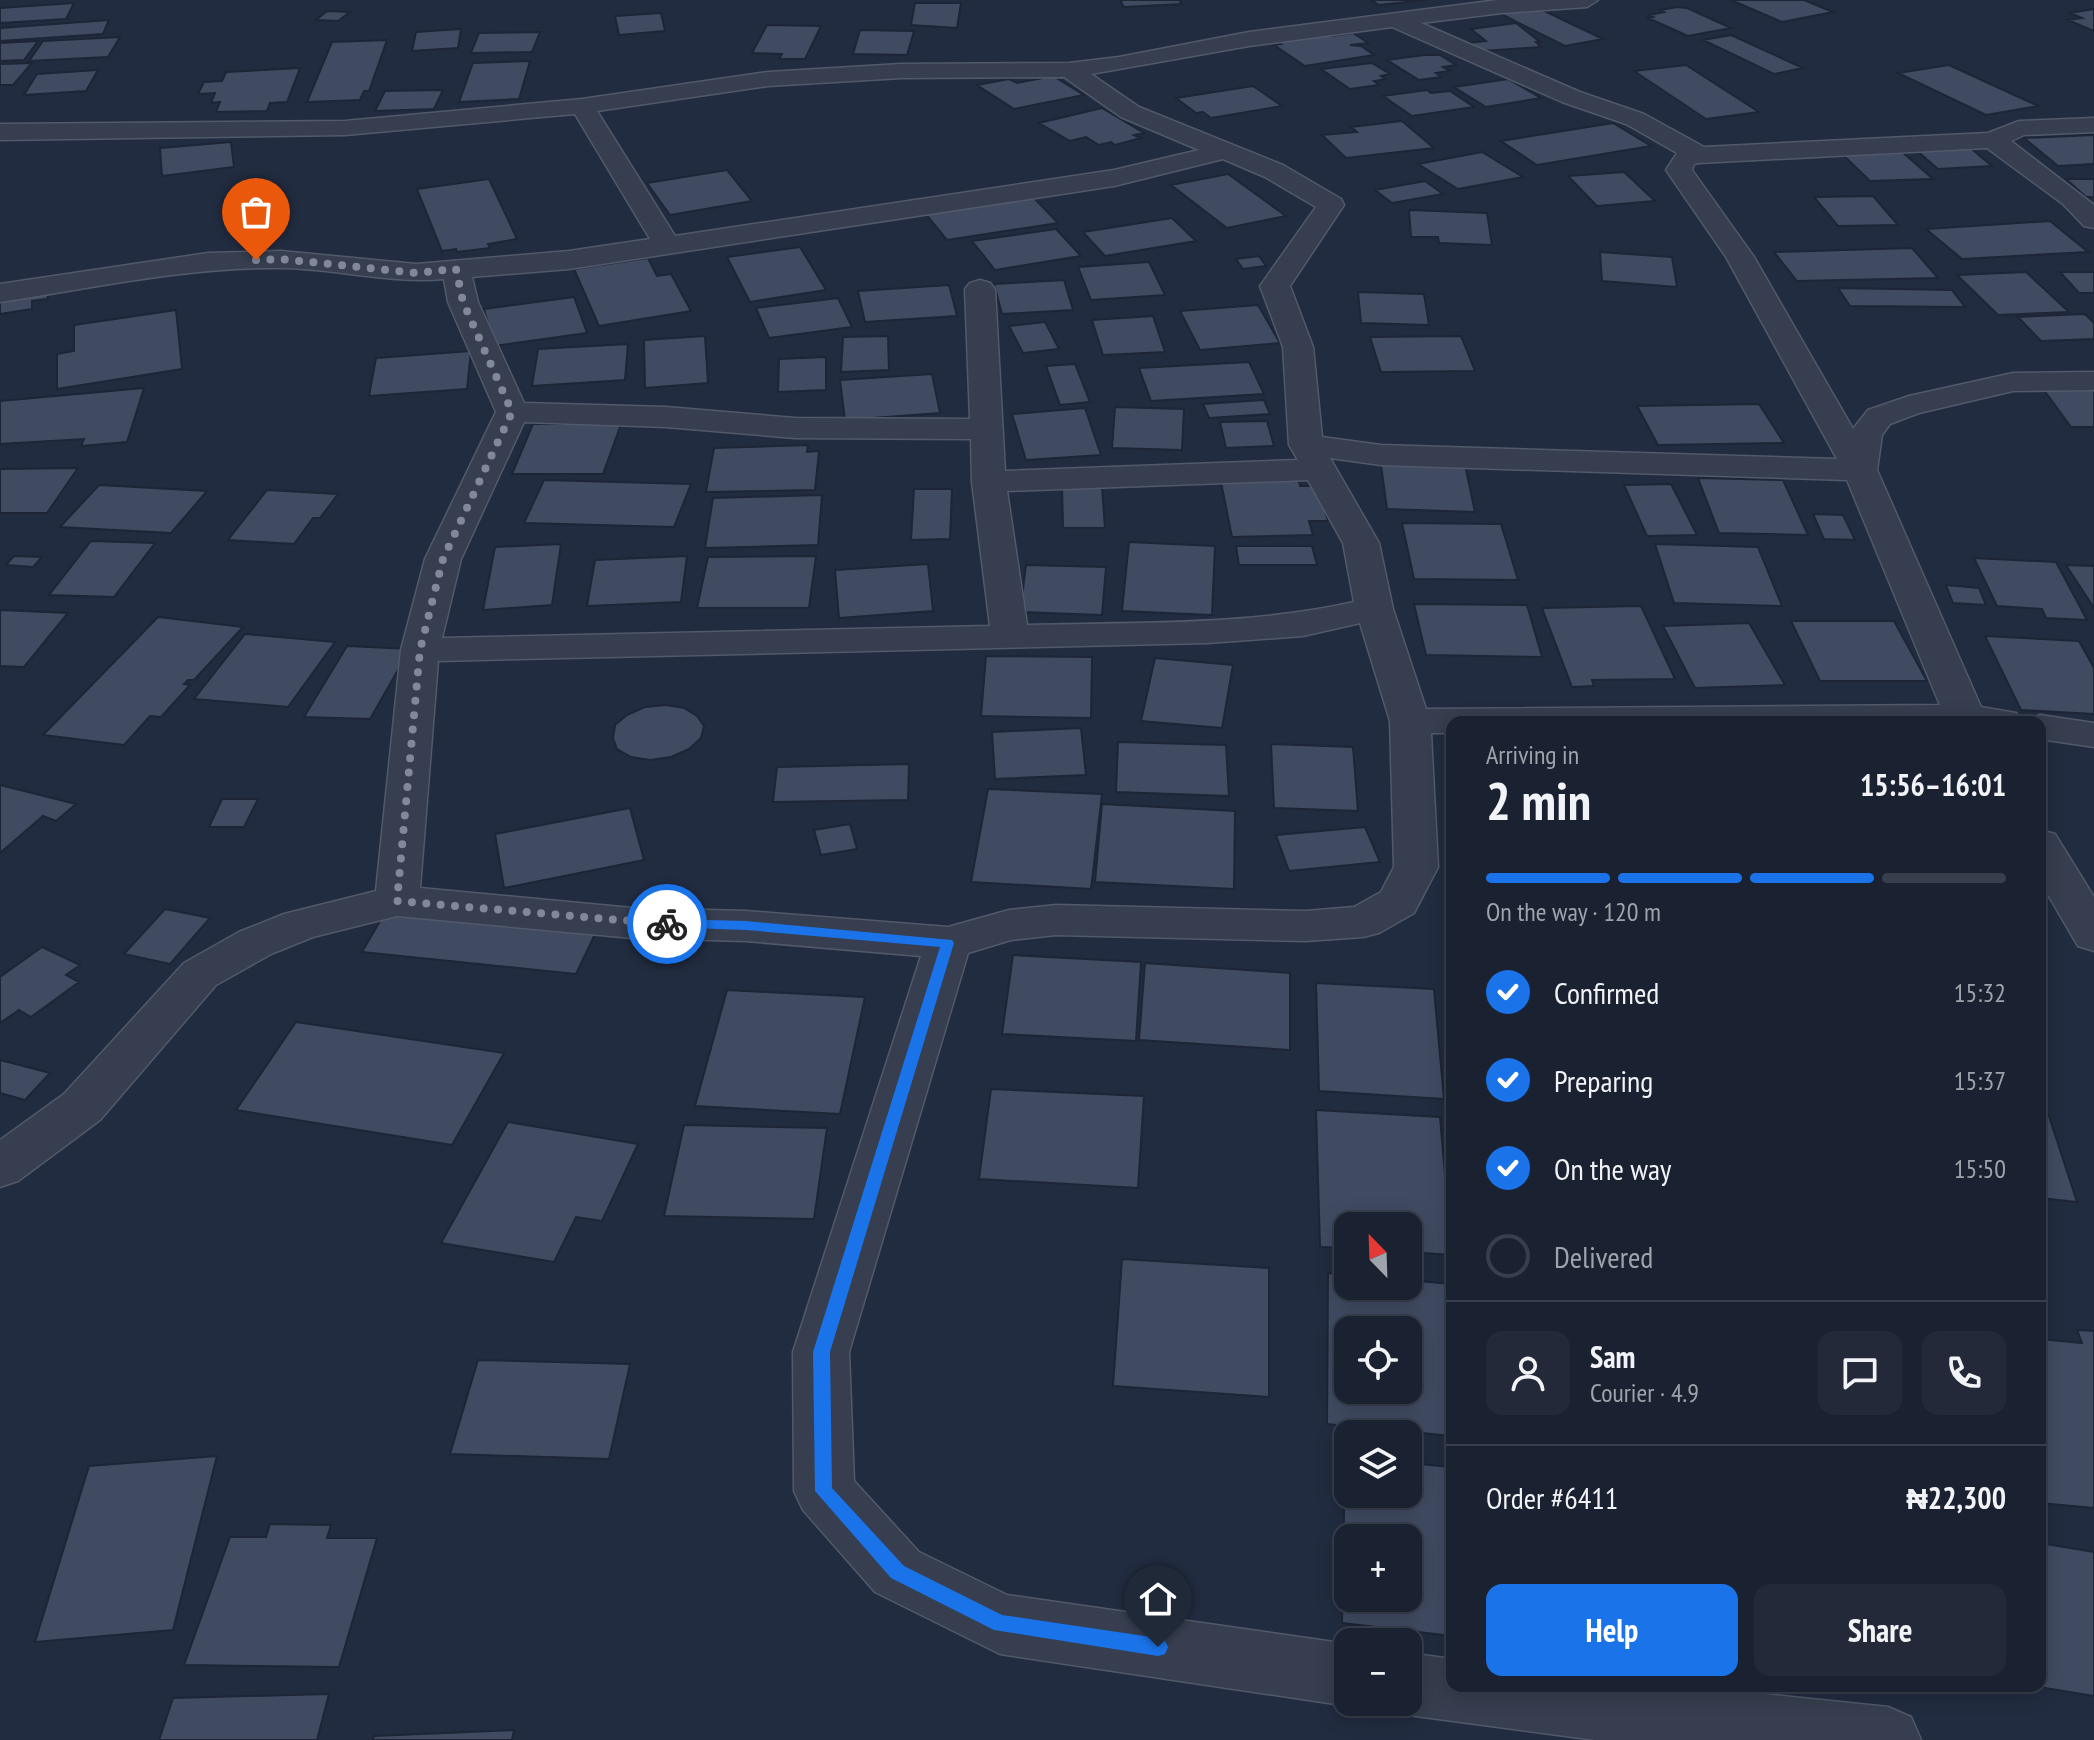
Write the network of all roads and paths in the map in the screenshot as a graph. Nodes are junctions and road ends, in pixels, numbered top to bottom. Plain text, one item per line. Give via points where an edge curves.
1 (1587, 0) edge
2 (1399, 22) junction
3 (1069, 70) junction
4 (582, 106) junction
5 (2094, 125) edge
6 (0, 132) edge
7 (1993, 140) junction
8 (1225, 151) junction
9 (1699, 155) junction
10 (2094, 220) edge
11 (667, 245) junction
12 (456, 269) junction
13 (980, 289) dead end
14 (0, 293) edge
15 (2094, 381) edge
16 (512, 412) junction
17 (984, 429) junction
18 (1312, 457) junction
19 (1860, 470) junction
20 (989, 482) junction
21 (1374, 609) junction
22 (1010, 636) junction
23 (420, 650) junction
24 (1976, 716) edge
25 (1410, 721) junction
26 (1446, 721) edge
27 (2046, 728) edge
28 (2094, 735) edge
29 (2046, 854) edge
30 (397, 901) junction
31 (2094, 935) edge
32 (948, 943) junction
33 (0, 1167) edge
34 (1334, 1673) edge
35 (1422, 1686) edge
36 (1446, 1690) edge
37 (1462, 1692) edge
38 (1888, 1740) edge

1 - 2 street
2 - 3 street via 1249,39
2 - 9 street via 1635,119
3 - 4 street via 901,71 768,79
3 - 8 street via 1130,112
4 - 6 street via 345,128
4 - 11 street
5 - 7 street via 2019,128
7 - 9 street
7 - 10 street
8 - 11 street via 1114,178
8 - 18 street via 1274,171 1331,205 1275,286 1298,347
9 - 19 street via 1683,159 1679,170 1740,257
11 - 12 street
12 - 14 street via 416,273 281,259 208,262
12 - 16 street via 463,302
13 - 17 street
15 - 19 street via 2013,382 1879,417 1866,434
16 - 17 street via 795,428
16 - 23 street via 443,559
17 - 20 street
18 - 19 street
18 - 20 street
18 - 21 street via 1361,543
19 - 24 street
20 - 22 street
21 - 22 street via 1303,625
21 - 25 street
22 - 23 street
23 - 30 street
25 - 26 street
25 - 32 street via 1416,867 1398,902 1363,922 1306,926 1056,920 1009,925
27 - 28 street
29 - 31 street
30 - 32 street via 632,923 746,926
30 - 33 street via 300,925 200,974 82,1107
32 - 34 street via 821,1352 824,1491 897,1572 1000,1624
35 - 36 street
37 - 38 street

